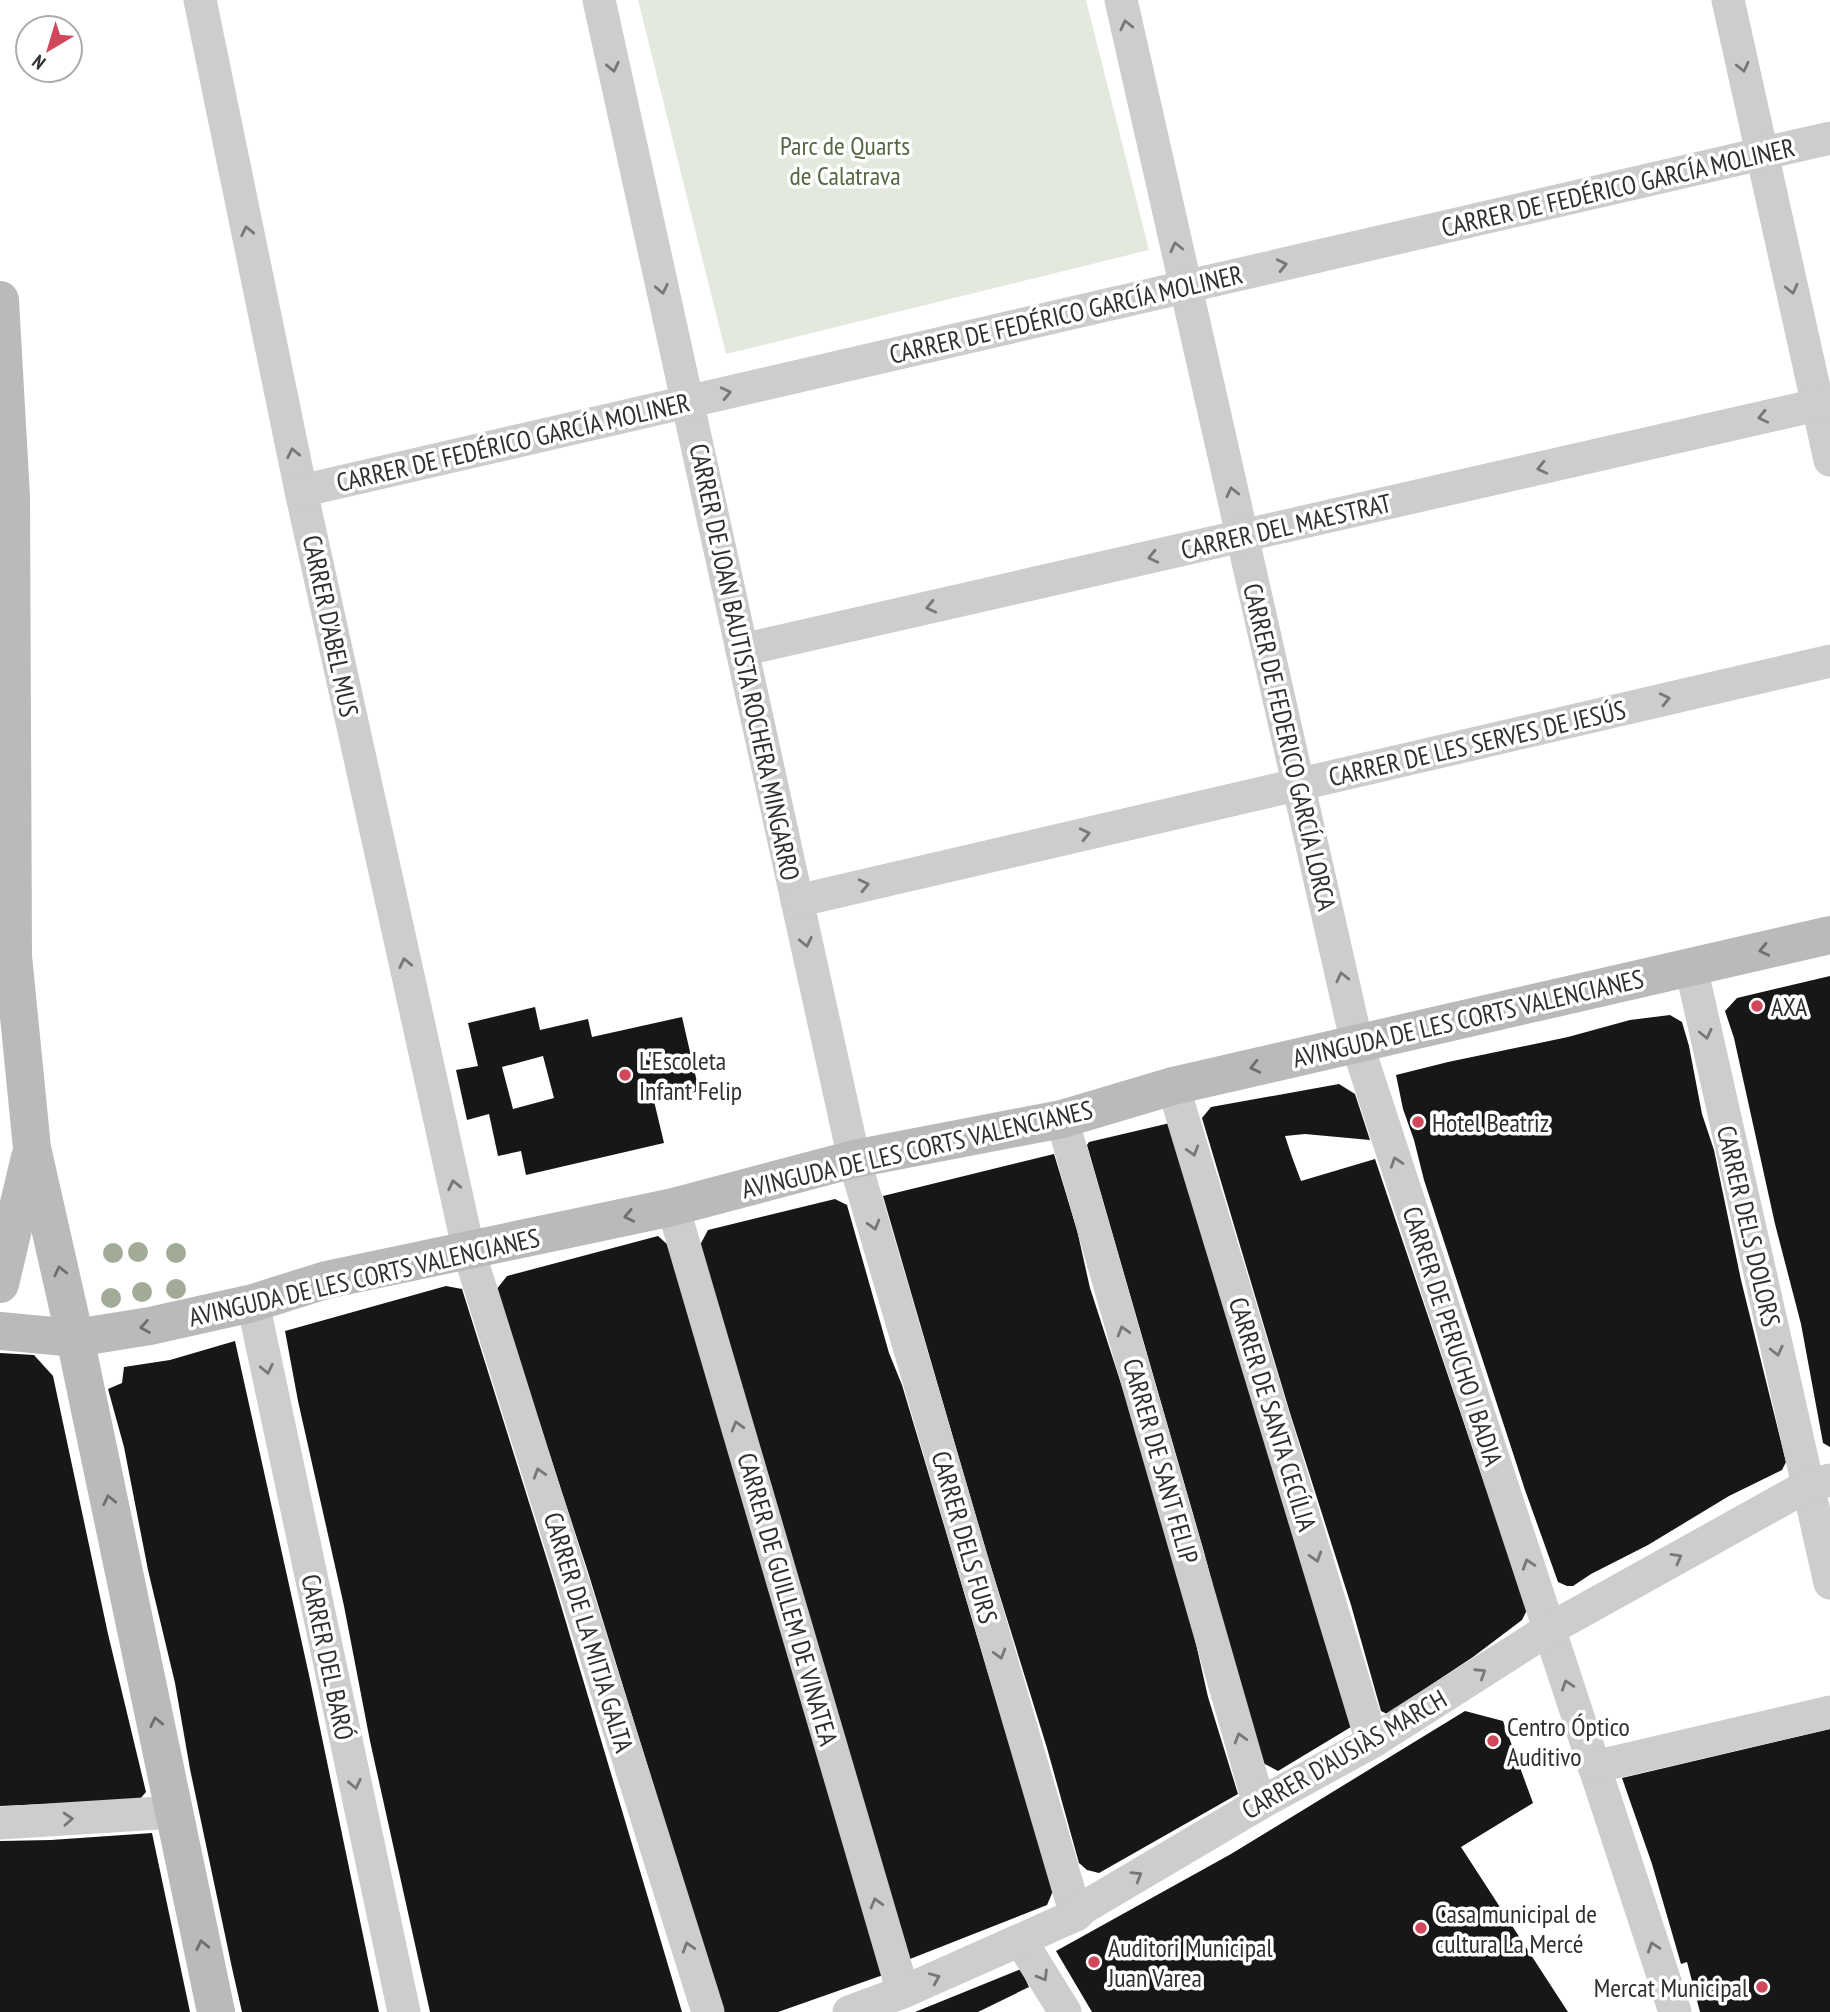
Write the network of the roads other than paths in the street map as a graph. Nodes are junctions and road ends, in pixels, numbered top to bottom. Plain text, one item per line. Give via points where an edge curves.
1 (200, 0) edge
2 (599, 0) edge
3 (1121, 0) edge
4 (1728, 0) edge
5 (1830, 138) edge
6 (1762, 154) junction
7 (1185, 287) junction
8 (0, 300) edge
9 (687, 401) junction
10 (1824, 403) edge
11 (1830, 460) edge
12 (301, 491) junction
13 (1242, 536) junction
14 (742, 650) junction
15 (1830, 661) edge
16 (1298, 784) junction
17 (797, 901) junction
18 (1830, 935) edge
19 (1691, 967) junction
20 (1357, 1044) junction
21 (1174, 1086) junction
22 (1062, 1119) junction
23 (32, 1148) junction
24 (854, 1159) junction
25 (673, 1206) junction
26 (469, 1251) junction
27 (0, 1284) edge
28 (253, 1303) junction
29 (0, 1331) edge
30 (75, 1338) junction
31 (1818, 1483) edge
32 (1830, 1583) edge
33 (1549, 1629) junction
34 (1830, 1712) edge
35 (1372, 1742) junction
36 (1594, 1767) junction
37 (1259, 1804) junction
38 (175, 1812) junction
39 (0, 1823) edge
40 (1076, 1914) junction
41 (1021, 1941) junction
42 (902, 1992) junction
43 (216, 2012) edge
44 (404, 2012) edge
45 (708, 2012) edge
46 (849, 2012) edge
47 (1065, 2012) edge
48 (1675, 2012) edge

12 -> 1 street, CARRER D'ABEL MUS
2 -> 9 street, CARRER DE JOAN BAUTISTA ROCHERA MINGARRO
7 -> 3 street, CARRER DE FEDERICO GARCÍA LORCA
4 -> 6 street
5 - 6 street, CARRER DE FEDÉRICO GARCÍA MOLINER
7 -> 6 street, CARRER DE FEDÉRICO GARCÍA MOLINER
6 -> 10 street
9 -> 7 street, CARRER DE FEDÉRICO GARCÍA MOLINER
13 -> 7 street, CARRER DE FEDERICO GARCÍA LORCA
8 - 23 street via 11,497 13,956
9 - 12 street, CARRER DE FEDÉRICO GARCÍA MOLINER
9 - 14 street, CARRER DE JOAN BAUTISTA ROCHERA MINGARRO
10 - 11 street
10 -> 13 street, CARRER DEL MAESTRAT
26 -> 12 street, CARRER D'ABEL MUS
13 -> 14 street, CARRER DEL MAESTRAT
13 - 16 street, CARRER DE FEDERICO GARCÍA LORCA
14 - 17 street, CARRER DE JOAN BAUTISTA ROCHERA MINGARRO
16 -> 15 street, CARRER DE LES SERVES DE JESÚS
17 -> 16 street, CARRER DE LES SERVES DE JESÚS
20 -> 16 street, CARRER DE FEDERICO GARCÍA LORCA
17 -> 24 street, CARRER DE JOAN BAUTISTA ROCHERA MINGARRO
18 -> 19 street, AVINGUDA DE LES CORTS VALENCIANES
19 - 20 street, AVINGUDA DE LES CORTS VALENCIANES
19 -> 31 street, CARRER DELS DOLORS
20 -> 21 street, AVINGUDA DE LES CORTS VALENCIANES
33 -> 20 street, CARRER DE PERUCHO I BADIA
21 - 22 street, AVINGUDA DE LES CORTS VALENCIANES
21 -> 35 street, CARRER DE SANTA CECÍLIA
22 - 24 street, AVINGUDA DE LES CORTS VALENCIANES
37 -> 22 street, CARRER DE SANT FELIP
23 - 27 street
30 -> 23 street
24 - 25 street, AVINGUDA DE LES CORTS VALENCIANES
24 -> 40 street, CARRER DELS FURS
25 -> 26 street, AVINGUDA DE LES CORTS VALENCIANES
42 -> 25 street, CARRER DE GUILLEM DE VINATEA
26 - 28 street, AVINGUDA DE LES CORTS VALENCIANES via 326,1280
45 -> 26 street, CARRER DE LA MITJA GALTA
28 -> 30 street, AVINGUDA DE LES CORTS VALENCIANES
28 -> 44 street, CARRER DEL BARÓ
29 - 30 street, AVINGUDA DE LES CORTS VALENCIANES
38 -> 30 street
31 - 32 street, CARRER DELS DOLORS
33 -> 31 street, CARRER D'AUSIÀS MARCH
35 -> 33 street, CARRER D'AUSIÀS MARCH
36 -> 33 street, CARRER DE PERUCHO I BADIA
34 - 36 street
35 - 37 street, CARRER D'AUSIÀS MARCH
48 -> 36 street, CARRER DE PERUCHO I BADIA
40 -> 37 street, CARRER D'AUSIÀS MARCH
39 -> 38 street
43 -> 38 street
40 - 41 street, CARRER D'AUSIÀS MARCH
42 -> 41 street, CARRER D'AUSIÀS MARCH
41 -> 47 street
42 - 46 street, CARRER D'AUSIÀS MARCH

